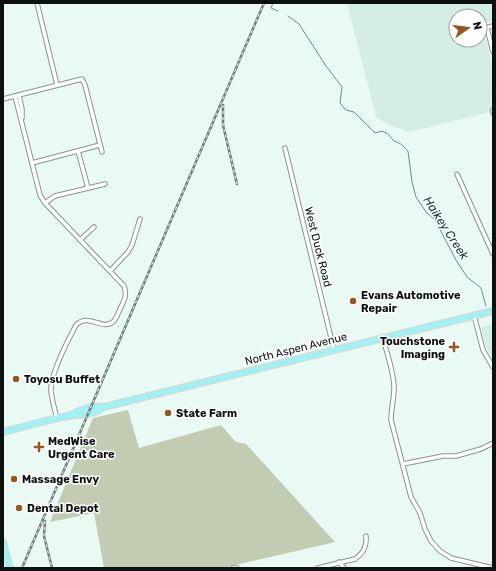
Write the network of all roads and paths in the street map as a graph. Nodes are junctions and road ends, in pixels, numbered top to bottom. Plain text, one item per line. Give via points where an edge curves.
1 (37, 3) edge
2 (488, 32) edge
3 (493, 52) edge
4 (57, 85) junction
5 (17, 95) junction
6 (3, 99) edge
7 (100, 145) junction
8 (285, 148) dead end
9 (78, 151) junction
10 (102, 152) dead end
11 (32, 162) junction
12 (457, 174) dead end
13 (105, 184) dead end
14 (88, 188) junction
15 (45, 203) junction
16 (140, 220) dead end
17 (94, 227) dead end
18 (80, 240) junction
19 (493, 254) edge
20 (110, 271) junction
21 (493, 311) edge
22 (474, 315) junction
23 (383, 338) junction
24 (334, 350) junction
25 (493, 367) edge
26 (57, 419) junction
27 (3, 432) edge
28 (493, 443) edge
29 (402, 464) junction
30 (366, 536) dead end
31 (3, 542) edge
32 (339, 562) junction
33 (10, 568) edge
34 (318, 568) edge
35 (344, 568) edge
36 (493, 568) edge

1 - 4 street
2 - 3 street
4 - 5 street
4 - 7 street via 82,79 86,85
5 - 6 street
5 - 11 street
7 - 9 street
7 - 10 street
8 - 24 street, West Duck Road
9 - 11 street
9 - 14 street
11 - 15 street via 40,195
12 - 19 street
13 - 14 street
14 - 15 street via 55,196
15 - 18 street
16 - 20 street via 128,252
17 - 18 street
18 - 20 street
20 - 26 street via 124,286 126,297 112,322 102,324 87,320 79,321 76,325 52,383 52,401
21 - 22 main road, North Aspen Avenue
22 - 23 main road, North Aspen Avenue
22 - 25 street via 481,344
23 - 24 main road, North Aspen Avenue
23 - 29 street via 394,380 391,420
24 - 26 main road, North Aspen Avenue via 104,407 82,415
26 - 27 main road, North Aspen Avenue
28 - 29 street via 482,449 456,456
29 - 36 street via 411,497 431,541 446,556
30 - 32 street via 366,546 360,556
31 - 33 main road
32 - 34 street
32 - 35 street

